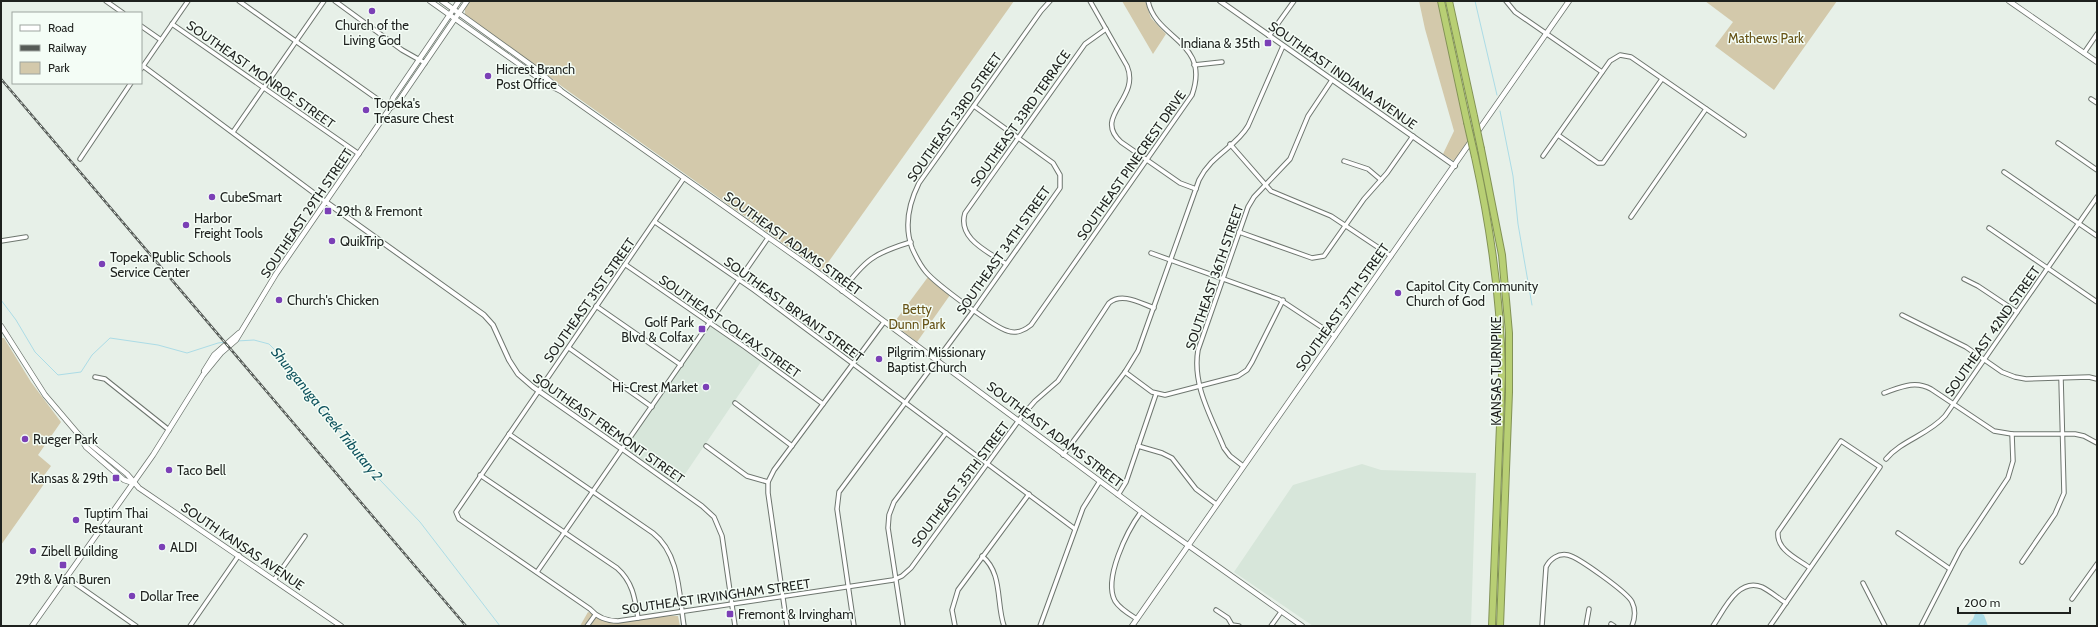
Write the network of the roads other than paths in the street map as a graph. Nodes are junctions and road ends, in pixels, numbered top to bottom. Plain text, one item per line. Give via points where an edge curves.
1 (106, 1) edge
2 (188, 1) edge
3 (239, 1) edge
4 (324, 1) edge
5 (335, 1) edge
6 (430, 1) edge
7 (442, 1) edge
8 (459, 1) edge
9 (468, 1) edge
10 (1050, 1) edge
11 (1090, 1) edge
12 (1148, 1) edge
13 (1220, 1) edge
14 (1294, 1) edge
15 (1441, 1) edge
16 (1449, 1) edge
17 (1506, 1) edge
18 (1570, 1) edge
19 (2009, 1) edge
20 (453, 9) junction
21 (122, 12) edge
22 (459, 13) junction
23 (449, 15) junction
24 (455, 19) junction
25 (172, 24) junction
26 (142, 27) edge
27 (1106, 29) junction
28 (1547, 34) junction
29 (2097, 34) edge
30 (1269, 36) junction
31 (161, 40) junction
32 (295, 42) junction
33 (1284, 46) junction
34 (2084, 53) junction
35 (419, 59) junction
36 (1222, 62) dead end
37 (2097, 62) edge
38 (425, 63) junction
39 (1194, 65) junction
40 (142, 68) edge
41 (1602, 72) junction
42 (1662, 79) junction
43 (1332, 80) junction
44 (130, 84) edge
45 (264, 87) junction
46 (561, 91) junction
47 (2091, 99) dead end
48 (2097, 103) edge
49 (974, 106) junction
50 (390, 108) junction
51 (1706, 109) junction
52 (233, 132) junction
53 (1558, 135) junction
54 (1744, 135) dead end
55 (1413, 136) junction
56 (1018, 138) junction
57 (2058, 143) dead end
58 (1230, 144) junction
59 (359, 154) junction
60 (1543, 156) dead end
61 (80, 159) dead end
62 (1148, 160) junction
63 (1344, 161) dead end
64 (1455, 166) junction
65 (2097, 170) edge
66 (2004, 172) dead end
67 (684, 178) junction
68 (1381, 180) junction
69 (1264, 186) junction
70 (1196, 189) junction
71 (2097, 197) edge
72 (326, 202) junction
73 (1631, 217) dead end
74 (655, 222) junction
75 (2079, 224) junction
76 (1347, 225) junction
77 (1989, 228) dead end
78 (1238, 232) junction
79 (2097, 236) edge
80 (26, 238) dead end
81 (768, 238) junction
82 (3, 240) edge
83 (911, 242) junction
84 (1151, 253) dead end
85 (1391, 256) junction
86 (1171, 259) junction
87 (1006, 264) junction
88 (626, 265) junction
89 (2048, 269) junction
90 (1222, 278) junction
91 (1964, 279) dead end
92 (739, 280) junction
93 (842, 291) junction
94 (1283, 300) junction
95 (2097, 302) edge
96 (596, 306) junction
97 (1154, 308) junction
98 (974, 310) junction
99 (2017, 312) junction
100 (1902, 314) dead end
101 (884, 322) junction
102 (710, 323) junction
103 (1, 326) edge
104 (1017, 332) joint
105 (1335, 336) junction
106 (569, 348) junction
107 (936, 360) junction
108 (1984, 360) junction
109 (853, 364) junction
110 (681, 365) junction
111 (1125, 372) junction
112 (95, 377) dead end
113 (2060, 378) junction
114 (2097, 379) edge
115 (1199, 387) junction
116 (538, 391) junction
117 (1156, 394) junction
118 (1884, 394) dead end
119 (735, 403) dead end
120 (904, 403) junction
121 (823, 404) junction
122 (1953, 405) junction
123 (652, 407) junction
124 (1019, 422) junction
125 (169, 430) junction
126 (2062, 432) junction
127 (946, 433) junction
128 (509, 434) junction
129 (2012, 434) junction
130 (2097, 443) edge
131 (706, 446) dead end
132 (792, 446) junction
133 (1138, 446) junction
134 (622, 449) junction
135 (1063, 455) junction
136 (1886, 459) dead end
137 (988, 464) junction
138 (1243, 466) junction
139 (480, 475) junction
140 (768, 482) junction
141 (1100, 482) junction
142 (133, 483) junction
143 (594, 492) junction
144 (1029, 494) junction
145 (1118, 495) junction
146 (1216, 504) junction
147 (456, 512) joint
148 (1141, 512) junction
149 (1074, 529) junction
150 (565, 533) junction
151 (1898, 533) dead end
152 (305, 536) dead end
153 (1187, 546) junction
154 (239, 555) junction
155 (982, 556) junction
156 (2022, 562) dead end
157 (2097, 564) edge
158 (1810, 568) junction
159 (1950, 569) junction
160 (537, 572) junction
161 (66, 577) junction
162 (896, 579) junction
163 (274, 580) junction
164 (1863, 583) dead end
165 (848, 587) junction
166 (782, 597) junction
167 (2072, 599) dead end
168 (1786, 603) junction
169 (732, 605) junction
170 (1589, 609) dead end
171 (1216, 610) dead end
172 (682, 612) junction
173 (1281, 612) junction
174 (595, 615) junction
175 (638, 618) junction
176 (1137, 619) junction
177 (32, 626) edge
178 (136, 626) edge
179 (190, 626) edge
180 (341, 626) edge
181 (587, 626) edge
182 (684, 626) edge
183 (735, 626) edge
184 (787, 626) edge
185 (854, 626) edge
186 (903, 626) edge
187 (955, 626) edge
188 (1004, 626) edge
189 (1040, 626) edge
190 (1132, 626) edge
191 (1232, 626) edge
192 (1238, 626) edge
193 (1271, 626) edge
194 (1302, 626) edge
195 (1492, 626) edge
196 (1500, 626) edge
197 (1542, 626) edge
198 (1586, 626) edge
199 (1632, 626) edge
200 (1713, 626) edge
201 (1770, 626) edge
202 (1885, 626) edge
203 (1921, 626) edge

1 - 21 street
2 - 25 street
3 - 32 street
4 - 32 street
5 - 35 street via 402,50
6 - 23 main road, SOUTHEAST ADAMS STREET
7 - 20 main road, SOUTHEAST ADAMS STREET
8 - 20 main road, SOUTHEAST 29TH STREET
9 - 22 main road, SOUTHEAST 29TH STREET
10 - 49 street, SOUTHEAST 33RD STREET
11 - 27 street
12 - 39 street, SOUTHEAST PINECREST DRIVE via 1157,21 1184,45
13 - 30 street, SOUTHEAST INDIANA AVENUE
14 - 30 street
15 - 195 highway, KANSAS TURNPIKE, bridge via 1494,252 1502,338
16 - 196 highway, KANSAS TURNPIKE, bridge via 1501,249 1509,333
17 - 28 street via 1515,12
18 - 28 main road, SOUTHEAST 37TH STREET
19 - 34 main road
20 - 22 main road, SOUTHEAST ADAMS STREET
20 - 23 main road, SOUTHEAST 29TH STREET
22 - 24 main road, SOUTHEAST 29TH STREET
22 - 46 main road, SOUTHEAST ADAMS STREET via 556,84
23 - 24 main road, SOUTHEAST ADAMS STREET
23 - 35 main road, SOUTHEAST 29TH STREET
24 - 38 main road, SOUTHEAST 29TH STREET
24 - 46 main road, SOUTHEAST ADAMS STREET via 547,84
25 - 31 street
25 - 45 street, SOUTHEAST MONROE STREET
26 - 31 street
27 - 56 street, SOUTHEAST 33RD TERRACE via 1085,44
27 - 62 street via 1126,66 1130,80 1127,93 1113,116 1112,130 1121,142
28 - 41 street
28 - 64 main road, SOUTHEAST 37TH STREET
29 - 34 street
30 - 33 street, SOUTHEAST INDIANA AVENUE
31 - 40 street
32 - 45 street
32 - 50 street
33 - 43 street, SOUTHEAST INDIANA AVENUE
33 - 58 street via 1248,126 1242,135
34 - 37 main road
35 - 38 street
35 - 50 main road, SOUTHEAST 29TH STREET via 393,98
36 - 39 street
38 - 50 main road, SOUTHEAST 29TH STREET via 398,102
39 - 62 street, SOUTHEAST PINECREST DRIVE via 1195,82 1191,98
40 - 52 street
41 - 42 street via 1613,58 1624,55 1631,57
41 - 53 street
42 - 51 street
42 - 53 street via 1606,161 1600,164
43 - 55 street, SOUTHEAST INDIANA AVENUE
43 - 69 street, SOUTHEAST 36TH STREET via 1308,116 1290,160
44 - 61 street
45 - 52 street
45 - 59 street, SOUTHEAST MONROE STREET
46 - 67 main road, SOUTHEAST ADAMS STREET
47 - 48 street
49 - 56 street
49 - 83 street, SOUTHEAST 33RD STREET via 915,191 909,215
50 - 59 main road, SOUTHEAST 29TH STREET
51 - 54 street
51 - 73 street
52 - 72 street
53 - 60 street
55 - 64 street, SOUTHEAST INDIANA AVENUE
55 - 68 street
56 - 87 street, SOUTHEAST 33RD TERRACE via 966,211 964,218 964,227 971,239
56 - 87 street, SOUTHEAST 34TH STREET via 1053,163 1061,179 1058,192
57 - 65 street
58 - 69 street
58 - 70 street via 1210,162 1202,173
59 - 72 main road, SOUTHEAST 29TH STREET
62 - 70 street via 1180,183
62 - 104 street, SOUTHEAST PINECREST DRIVE via 1031,325
63 - 68 street via 1368,169
64 - 85 main road, SOUTHEAST 37TH STREET
66 - 75 street
67 - 74 street, SOUTHEAST 31ST STREET
67 - 81 main road, SOUTHEAST ADAMS STREET
68 - 76 street via 1364,199
69 - 76 street via 1278,196 1326,213
69 - 78 street, SOUTHEAST 36TH STREET via 1251,201
70 - 86 street
71 - 75 street, SOUTHEAST 42ND STREET
72 - 116 street, SOUTHEAST FREMONT STREET via 484,315 493,325 513,367
72 - 125 main road, SOUTHEAST 29TH STREET via 276,274 236,340 203,375
74 - 88 street, SOUTHEAST 31ST STREET
74 - 92 street, SOUTHEAST BRYANT STREET
75 - 79 street
75 - 89 street, SOUTHEAST 42ND STREET
76 - 78 street via 1328,253 1318,259
76 - 85 street
77 - 89 street
78 - 90 street, SOUTHEAST 36TH STREET
80 - 82 street
81 - 92 street
81 - 93 main road, SOUTHEAST ADAMS STREET
83 - 93 street via 874,256 856,272
83 - 98 street, SOUTHEAST 33RD STREET via 917,258 927,273
84 - 86 street
85 - 105 main road, SOUTHEAST 37TH STREET
86 - 90 street
86 - 97 street
87 - 98 street, SOUTHEAST 34TH STREET
88 - 96 street, SOUTHEAST 31ST STREET
88 - 102 street, SOUTHEAST COLFAX STREET
89 - 95 street
89 - 99 street, SOUTHEAST 42ND STREET
90 - 94 street
90 - 115 street, SOUTHEAST 36TH STREET via 1198,350 1196,370
91 - 99 street
92 - 102 street
92 - 109 street, SOUTHEAST BRYANT STREET
93 - 101 main road, SOUTHEAST ADAMS STREET
94 - 105 street
94 - 115 street via 1247,370 1234,378
96 - 106 street, SOUTHEAST 31ST STREET
96 - 110 street
97 - 111 street via 1138,352
97 - 124 street, SOUTHEAST 35TH STREET via 1124,298 1117,298 1111,302 1058,381 1031,405
98 - 104 street, SOUTHEAST 33RD STREET via 1001,328
98 - 107 street, SOUTHEAST 34TH STREET
99 - 108 street, SOUTHEAST 42ND STREET
100 - 108 street via 1966,347
101 - 107 main road, SOUTHEAST ADAMS STREET
101 - 109 street
102 - 110 street
102 - 121 street, SOUTHEAST COLFAX STREET
103 - 142 main road, SOUTH KANSAS AVENUE via 45,395 79,435 127,474
105 - 138 main road, SOUTHEAST 37TH STREET
106 - 116 street, SOUTHEAST 31ST STREET
106 - 123 street
107 - 120 street, SOUTHEAST 34TH STREET
107 - 124 main road, SOUTHEAST ADAMS STREET
108 - 113 street via 2015,377
108 - 122 street, SOUTHEAST 42ND STREET
109 - 120 street, SOUTHEAST BRYANT STREET
109 - 121 street
110 - 123 street
111 - 117 street
111 - 135 street
112 - 125 street via 105,379
113 - 114 street
113 - 126 street
115 - 117 street via 1168,395
115 - 138 street, SOUTHEAST 36TH STREET via 1224,448
116 - 128 street, SOUTHEAST 31ST STREET
116 - 134 street, SOUTHEAST FREMONT STREET
117 - 133 street
118 - 122 street via 1904,385 1920,385 1929,388
119 - 132 street
120 - 127 street, SOUTHEAST BRYANT STREET
120 - 165 street, SOUTHEAST 34TH STREET via 839,492 837,509
121 - 132 street
122 - 129 street via 1989,428
122 - 136 street, SOUTHEAST 42ND STREET via 1937,424 1902,444
123 - 134 street
124 - 135 main road, SOUTHEAST ADAMS STREET
124 - 137 street, SOUTHEAST 35TH STREET
125 - 142 main road, SOUTHEAST 29TH STREET
126 - 129 street
126 - 130 street via 2084,436
126 - 156 street via 2062,500 2056,514
127 - 137 street, SOUTHEAST BRYANT STREET
127 - 162 street via 890,511 888,528
128 - 139 street, SOUTHEAST 31ST STREET
128 - 143 street
129 - 159 street via 2013,460 2008,478 1967,538
131 - 140 street via 747,476
132 - 140 street
133 - 145 street via 1126,482
133 - 146 street via 1172,458 1196,489
134 - 143 street
134 - 169 street, SOUTHEAST FREMONT STREET via 714,517 722,536
135 - 141 main road, SOUTHEAST ADAMS STREET
137 - 144 street, SOUTHEAST BRYANT STREET
137 - 162 street, SOUTHEAST 35TH STREET via 911,568
138 - 146 main road, SOUTHEAST 37TH STREET
139 - 147 street, SOUTHEAST 31ST STREET
139 - 150 street
140 - 166 street via 772,532
141 - 145 main road, SOUTHEAST ADAMS STREET
141 - 149 street via 1085,503
142 - 154 main road, SOUTH KANSAS AVENUE
142 - 161 main road, SOUTHEAST 29TH STREET
143 - 150 street
143 - 172 street via 654,533 667,547 675,566
144 - 149 street, SOUTHEAST BRYANT STREET
144 - 155 street
145 - 148 main road, SOUTHEAST ADAMS STREET
146 - 153 main road, SOUTHEAST 37TH STREET
147 - 160 street, SOUTHEAST IRVINGHAM STREET via 459,519
148 - 153 main road, SOUTHEAST ADAMS STREET
148 - 176 street via 1128,532 1111,586 1117,603
149 - 189 street
150 - 160 street
150 - 175 street via 617,568 626,577 633,589
151 - 159 street
152 - 163 street
153 - 173 main road, SOUTHEAST ADAMS STREET
153 - 176 main road, SOUTHEAST 37TH STREET
154 - 163 main road, SOUTH KANSAS AVENUE
154 - 179 street
155 - 187 street via 956,594 952,610
155 - 188 street via 990,563 994,572
157 - 167 street
158 - 158 street via 1781,546 1778,539 1780,529 1841,441 1880,467
158 - 168 street
159 - 203 street
160 - 174 street, SOUTHEAST IRVINGHAM STREET
161 - 177 main road, SOUTHEAST 29TH STREET
161 - 178 street
162 - 165 street, SOUTHEAST IRVINGHAM STREET
162 - 186 street
163 - 180 main road, SOUTH KANSAS AVENUE
164 - 202 street
165 - 166 street, SOUTHEAST IRVINGHAM STREET
165 - 185 street, SOUTHEAST 34TH STREET
166 - 169 street, SOUTHEAST IRVINGHAM STREET
166 - 184 street
168 - 200 street via 1762,587 1747,586 1736,592
168 - 201 street
169 - 172 street, SOUTHEAST IRVINGHAM STREET
169 - 183 street, SOUTHEAST FREMONT STREET
170 - 198 street
171 - 191 street via 1228,618
172 - 175 street, SOUTHEAST IRVINGHAM STREET
172 - 182 street
173 - 193 street
173 - 194 main road, SOUTHEAST ADAMS STREET
174 - 175 street, SOUTHEAST IRVINGHAM STREET via 612,621
174 - 181 street
176 - 190 main road, SOUTHEAST 37TH STREET
191 - 192 street
197 - 199 street via 1546,567 1551,560 1563,555 1575,558 1625,593 1634,609

